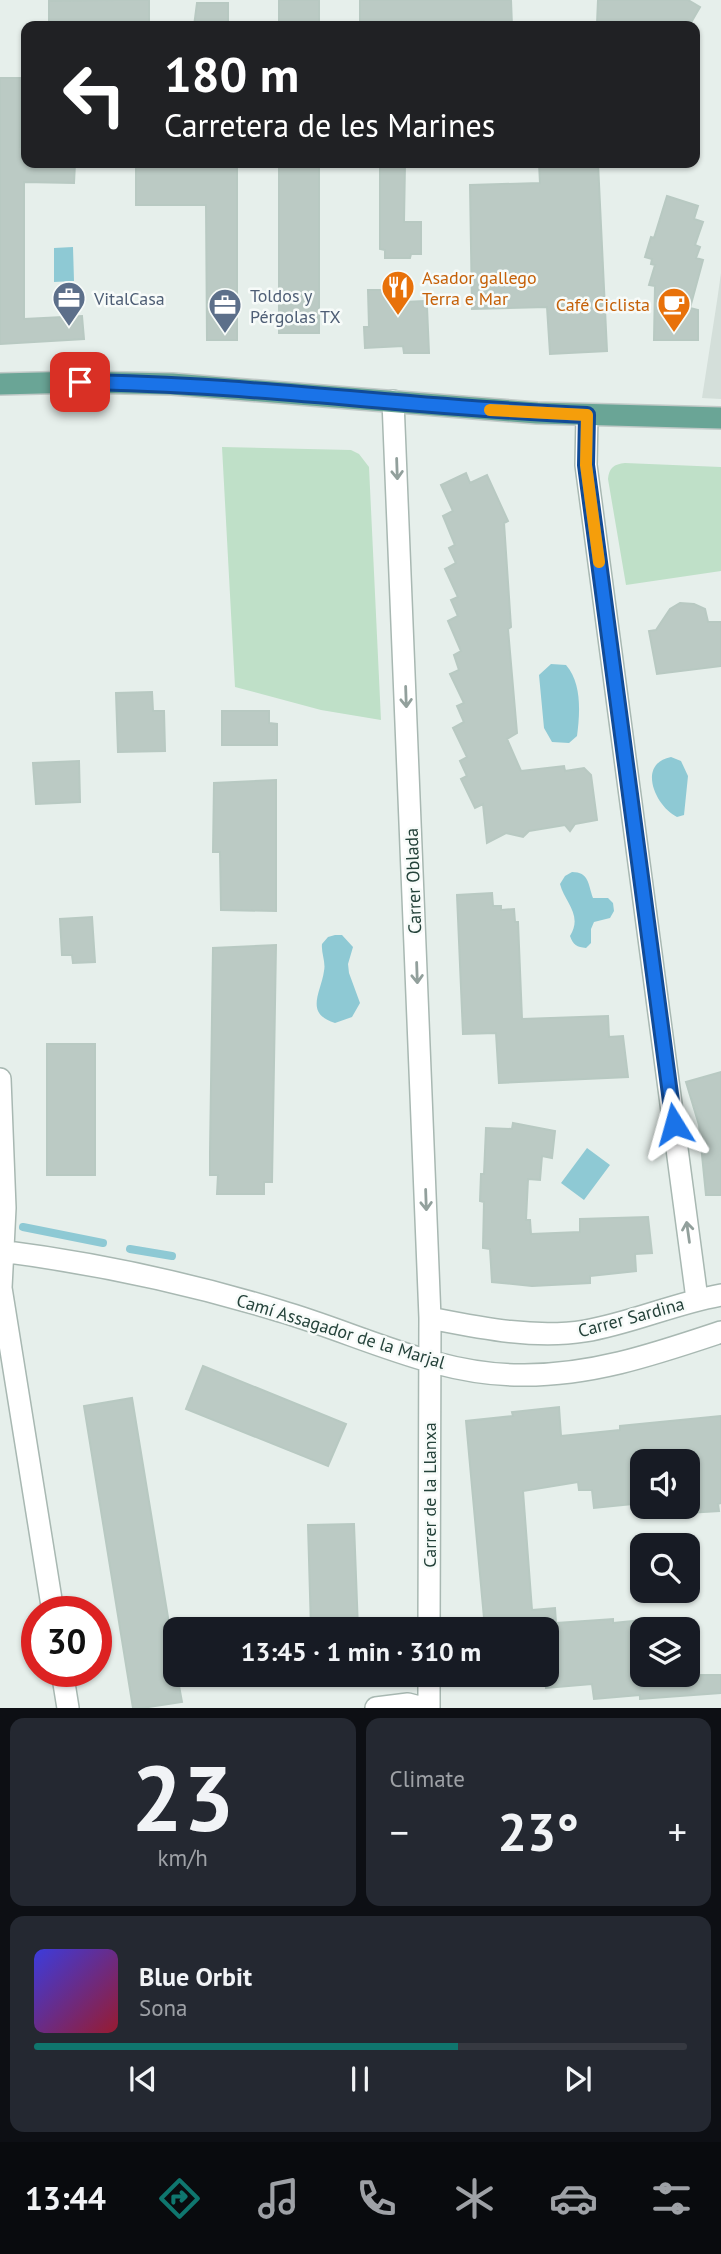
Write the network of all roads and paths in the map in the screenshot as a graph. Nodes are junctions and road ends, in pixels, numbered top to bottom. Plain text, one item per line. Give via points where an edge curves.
1 (0, 384) edge
2 (393, 401) junction
3 (587, 415) junction
4 (721, 418) edge
5 (0, 1079) edge
6 (1, 1251) edge
7 (721, 1295) edge
8 (697, 1299) junction
9 (430, 1318) junction
10 (721, 1332) edge
11 (429, 1361) junction
12 (50, 1596) edge
13 (429, 1617) edge
14 (65, 1687) edge
15 (429, 1687) edge
16 (68, 1708) edge
17 (376, 1708) edge
18 (423, 1708) edge
19 (429, 1708) edge

1 - 2 main road via 172,384
2 - 3 main road
2 -> 9 street, Carrer Oblada
3 - 4 main road
8 -> 3 street, Carrer Sardina via 586,465
5 - 6 street via 5,1208
6 - 11 street, Camí Assagador de la Marjal via 115,1270 246,1301
6 - 12 street via 1,1289
7 - 8 street
8 - 9 street, Carrer Sardina via 644,1317 560,1334 480,1328
9 - 11 street, Carrer Oblada
10 - 11 street, Camí Assagador de la Marjal via 567,1374 517,1375
11 - 13 street, Carrer de la Llanxa
14 - 16 street
15 - 19 street
17 - 18 street via 408,1704

